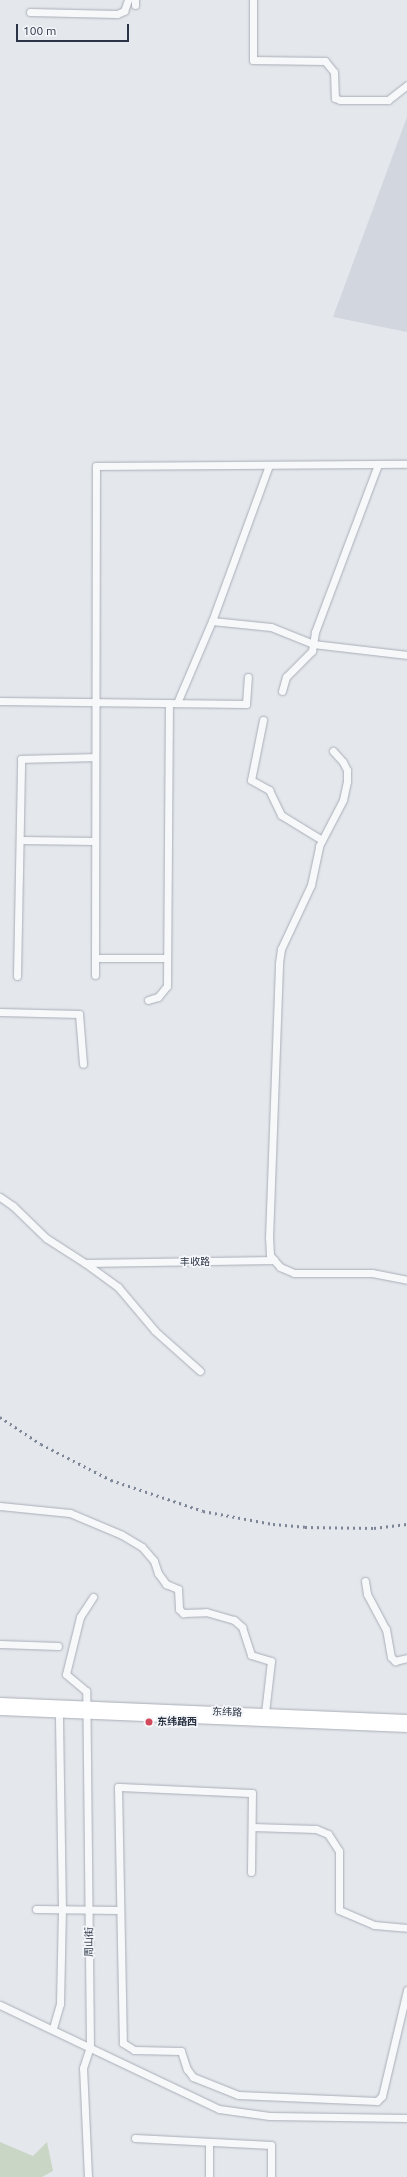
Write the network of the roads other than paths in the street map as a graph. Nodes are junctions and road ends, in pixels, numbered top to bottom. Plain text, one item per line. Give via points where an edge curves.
1 (128, 0) edge
2 (253, 0) edge
3 (30, 12) dead end
4 (407, 85) edge
5 (269, 464) junction
6 (378, 464) junction
7 (407, 464) edge
8 (212, 621) junction
9 (313, 644) junction
10 (407, 655) edge
11 (248, 676) dead end
12 (282, 691) dead end
13 (0, 701) edge
14 (94, 702) junction
15 (169, 703) junction
16 (177, 703) junction
17 (263, 720) dead end
18 (333, 751) dead end
19 (94, 757) junction
20 (20, 840) junction
21 (322, 840) junction
22 (94, 841) junction
23 (94, 958) junction
24 (167, 958) junction
25 (94, 975) dead end
26 (17, 976) dead end
27 (148, 1000) dead end
28 (0, 1012) edge
29 (83, 1064) dead end
30 (0, 1197) edge
31 (274, 1260) junction
32 (85, 1263) junction
33 (407, 1280) edge
34 (200, 1371) dead end
35 (0, 1506) edge
36 (365, 1581) dead end
37 (93, 1597) dead end
38 (0, 1644) edge
39 (58, 1646) dead end
40 (407, 1658) edge
41 (0, 1702) edge
42 (59, 1709) junction
43 (0, 1710) edge
44 (86, 1710) junction
45 (265, 1713) junction
46 (407, 1719) edge
47 (407, 1726) edge
48 (252, 1827) junction
49 (251, 1872) dead end
50 (36, 1910) dead end
51 (62, 1910) junction
52 (89, 1910) junction
53 (119, 1910) junction
54 (407, 1928) edge
55 (407, 1990) edge
56 (0, 2005) edge
57 (53, 2028) junction
58 (90, 2047) junction
59 (407, 2118) edge
60 (136, 2138) dead end
61 (209, 2142) junction
62 (88, 2177) edge
63 (209, 2177) edge
64 (271, 2177) edge

1 - 3 street via 124,11 117,14
2 - 4 street via 252,60 325,61 334,72 335,98 340,100 388,100
5 - 6 street
5 - 8 street
5 - 14 street via 96,466
6 - 7 street
6 - 9 street
8 - 9 street via 271,627
8 - 16 street
9 - 10 street
9 - 12 street via 312,651 286,676
11 - 16 street via 246,704
13 - 14 street
14 - 15 street
14 - 19 street
15 - 16 street
15 - 24 street
17 - 21 street via 251,780 269,790 281,815
18 - 21 street via 343,762 347,781 343,800
19 - 20 street via 21,759
19 - 22 street
20 - 22 street
20 - 26 street
21 - 31 street via 311,885 281,949 279,963 269,1230 270,1255
22 - 23 street
23 - 24 street
23 - 25 street
24 - 27 street via 166,986 158,997
28 - 29 street via 79,1014
30 - 32 street via 46,1238
31 - 32 street, 丰收路
31 - 33 street via 280,1267 294,1273 372,1273
32 - 34 street via 118,1287 155,1331
35 - 45 street via 70,1513 122,1535 142,1547 154,1561 158,1573 166,1584 178,1589 179,1609 183,1613 206,1612 234,1620 242,1627 251,1655 271,1661
36 - 40 street via 367,1594 386,1629 391,1657 395,1661
37 - 44 street, 周山街 via 80,1617 66,1674 86,1691
38 - 39 street
41 - 42 main road, 东纬路
42 - 43 main road, 东纬路
42 - 44 main road, 东纬路
42 - 51 street
44 - 45 main road, 东纬路
44 - 47 main road, 东纬路
44 - 52 street, 周山街
45 - 46 main road, 东纬路
48 - 49 street
48 - 53 street via 253,1797 248,1791 118,1787
48 - 54 street via 316,1829 328,1834 339,1851 339,1910 374,1925
50 - 51 street
51 - 52 street
51 - 57 street via 60,2004
52 - 53 street
52 - 58 street, 周山街
53 - 55 street via 123,2043 134,2050 181,2051 187,2069 193,2077 238,2095 377,2101 382,2096
56 - 57 street
57 - 58 street
58 - 59 street via 219,2109 270,2116
58 - 62 street, 周山街 via 83,2068
60 - 61 street
61 - 63 street
61 - 64 street via 271,2145

